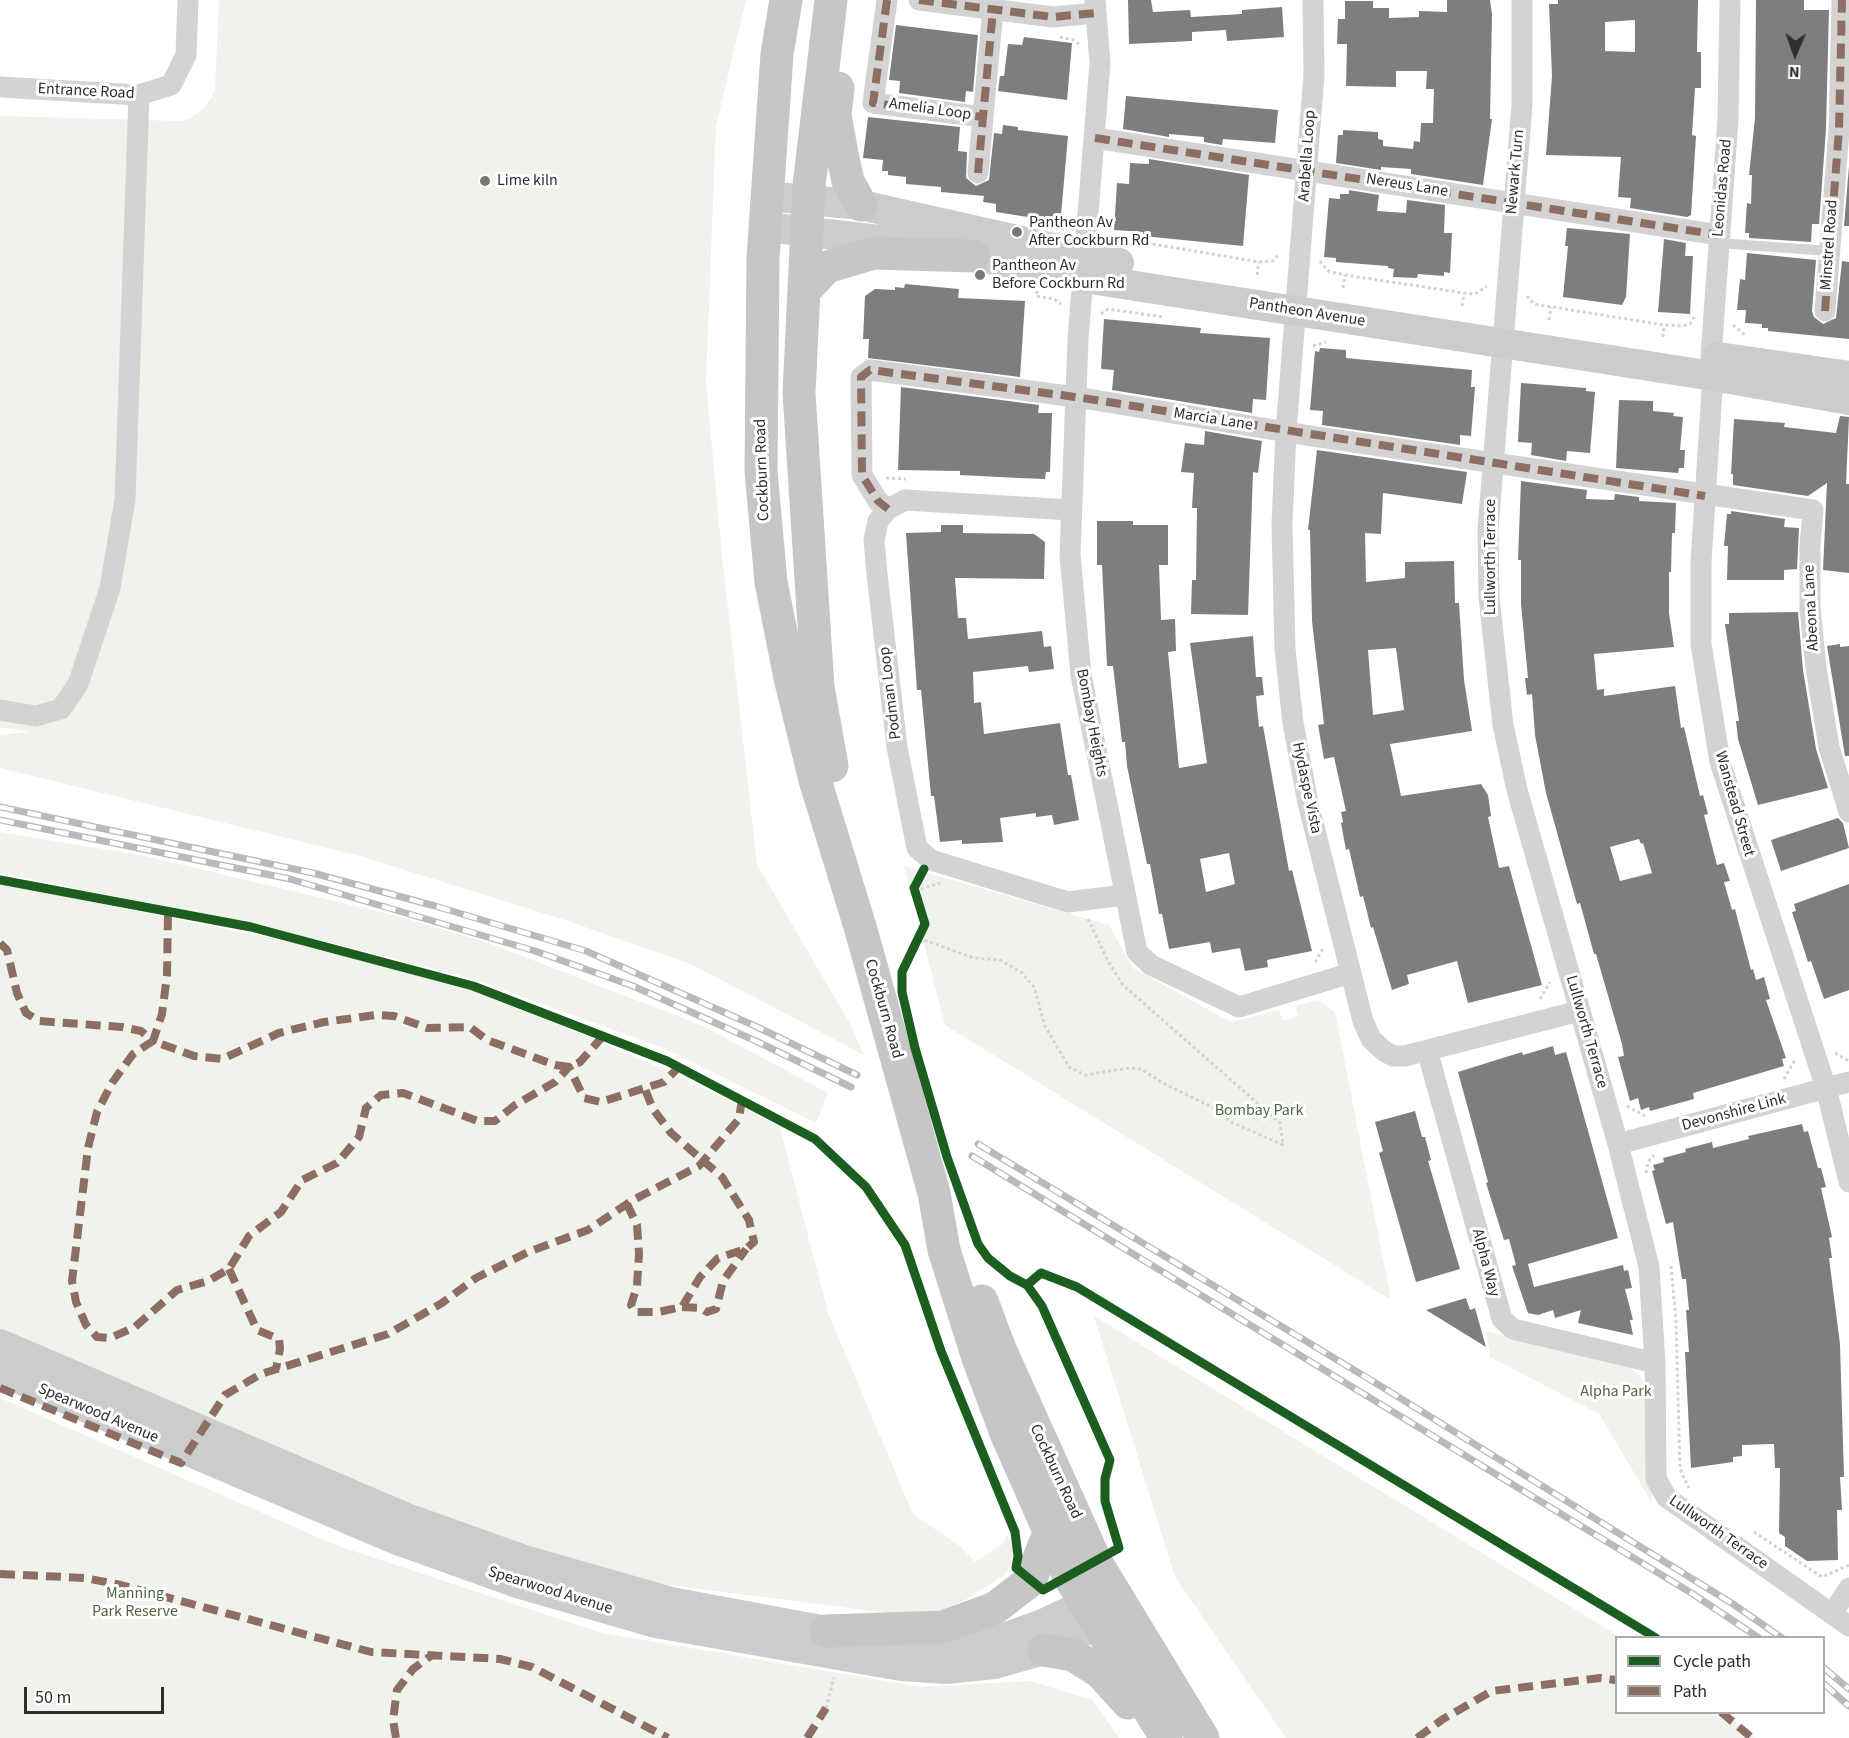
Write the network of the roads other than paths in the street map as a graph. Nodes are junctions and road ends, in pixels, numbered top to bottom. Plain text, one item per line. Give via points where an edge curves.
1 (188, 0) edge
2 (786, 0) edge
3 (831, 0) edge
4 (843, 0) edge
5 (887, 0) edge
6 (919, 0) edge
7 (1313, 0) edge
8 (1522, 0) edge
9 (1730, 0) edge
10 (1842, 0) edge
11 (1096, 6) edge
12 (993, 10) junction
13 (0, 87) edge
14 (139, 95) junction
15 (983, 117) junction
16 (1095, 138) junction
17 (1306, 171) junction
18 (978, 173) dead end
19 (1513, 203) junction
20 (861, 205) junction
21 (766, 211) junction
22 (807, 216) junction
23 (1719, 239) junction
24 (1829, 251) junction
25 (973, 256) junction
26 (1085, 268) junction
27 (804, 291) junction
28 (1297, 302) junction
29 (1825, 311) dead end
30 (1503, 334) junction
31 (1712, 366) junction
32 (1849, 375) edge
33 (1076, 397) junction
34 (1849, 400) edge
35 (1286, 432) junction
36 (1493, 463) junction
37 (1705, 496) junction
38 (888, 509) junction
39 (1071, 510) junction
40 (0, 710) edge
41 (1849, 812) edge
42 (1124, 895) junction
43 (861, 930) junction
44 (1351, 973) junction
45 (1579, 1011) junction
46 (1427, 1050) junction
47 (1849, 1082) edge
48 (1826, 1088) junction
49 (1618, 1144) junction
50 (1849, 1182) edge
51 (934, 1193) junction
52 (0, 1344) edge
53 (1655, 1363) junction
54 (0, 1371) edge
55 (1049, 1533) junction
56 (1849, 1588) edge
57 (1104, 1608) junction
58 (1841, 1619) edge
59 (826, 1631) junction
60 (1044, 1650) junction
61 (1163, 1735) edge
62 (1203, 1738) edge

1 - 14 street, Entrance Road via 186,56 171,85
2 - 21 main road, Cockburn Road via 777,54
3 - 22 main road, Cockburn Road
4 - 20 main road via 846,14 836,115 848,180
5 - 15 street, Amelia Loop via 873,103
6 - 12 street
7 - 17 street, Arabella Loop via 1314,75
8 - 19 street, Newark Turn via 1522,105
9 - 23 street, Leonidas Road via 1728,120
10 - 24 street, Minstrel Road via 1839,130
11 - 12 street via 1053,17
11 - 16 street via 1100,63
12 - 15 street, Amelia Loop
13 - 14 street, Entrance Road
14 - 40 street via 125,500 110,588 78,684 61,709 36,716
15 - 18 street, Amelia Loop
16 - 17 street, Nereus Lane
16 - 26 street
17 - 19 street, Nereus Lane
17 - 28 street, Arabella Loop
19 - 23 street, Nereus Lane
19 - 30 street, Newark Turn
20 - 22 main road, Pantheon Avenue
20 - 26 main road, Pantheon Avenue
21 - 22 main road, Pantheon Avenue
21 - 43 main road, Cockburn Road via 761,471 770,573 815,780
22 - 25 main road, Pantheon Avenue via 904,243
22 - 27 main road, Cockburn Road
23 - 24 lane, Nereus Lane
23 - 31 street, Leonidas Road
24 - 29 street, Minstrel Road
25 - 26 main road, Pantheon Avenue
25 - 27 main road via 866,255 827,267
26 - 28 main road, Pantheon Avenue
26 - 33 street, Bombay Heights
27 - 43 main road, Cockburn Road via 799,393 818,687
28 - 30 main road, Pantheon Avenue
28 - 35 street, Hydaspe Vista
30 - 31 main road, Pantheon Avenue
30 - 36 street, Lullworth Terrace
31 - 32 main road, Pantheon Avenue
31 - 34 main road, Pantheon Avenue
31 - 37 street, Wanstead Street
33 - 35 street, Marcia Lane
33 - 38 street, Marcia Lane via 870,370 861,377 862,474 878,501
33 - 39 street, Bombay Heights
35 - 36 street, Marcia Lane
35 - 44 street, Hydaspe Vista via 1282,524 1293,723 1308,803
36 - 37 street, Marcia Lane
36 - 45 street, Lullworth Terrace via 1488,529 1489,597 1503,725 1517,790
37 - 41 street, Abeona Lane via 1813,510 1810,608 1816,668 1829,747
37 - 48 street, Wanstead Street via 1701,644 1720,762
38 - 39 street via 905,500
38 - 42 street, Podman Loop via 878,521 874,540 897,747 917,848 939,864 1068,902
39 - 42 street, Bombay Heights via 1070,555 1081,675
42 - 44 street, Bombay Heights via 1137,952 1151,965 1239,1007
43 - 51 main road, Cockburn Road
44 - 46 street, Hydaspe Vista via 1371,1039 1393,1056
45 - 46 street, Hydaspe Vista
45 - 49 street, Lullworth Terrace
46 - 53 street, Alpha Way via 1502,1319 1513,1329
47 - 48 street, Devonshire Link
48 - 49 street, Devonshire Link
48 - 50 street, Wanstead Street
49 - 53 street, Lullworth Terrace via 1649,1267
51 - 55 main road, Cockburn Road via 944,1250 978,1358
51 - 57 main road, Cockburn Road via 961,1246
52 - 59 main road, Spearwood Avenue via 409,1519 524,1560 671,1602
53 - 58 street, Lullworth Terrace via 1656,1478 1666,1497
54 - 60 main road, Spearwood Avenue via 397,1540 514,1582 656,1623 901,1666 947,1669 994,1664
55 - 57 main road, Cockburn Road
55 - 59 main road via 1030,1581 995,1608 943,1627
56 - 58 street
57 - 59 main road, Spearwood Avenue via 1004,1638 948,1646
57 - 60 main road, Spearwood Avenue
57 - 61 main road, Cockburn Road
57 - 62 main road, Cockburn Road
60 - 61 main road via 1073,1655 1100,1672

